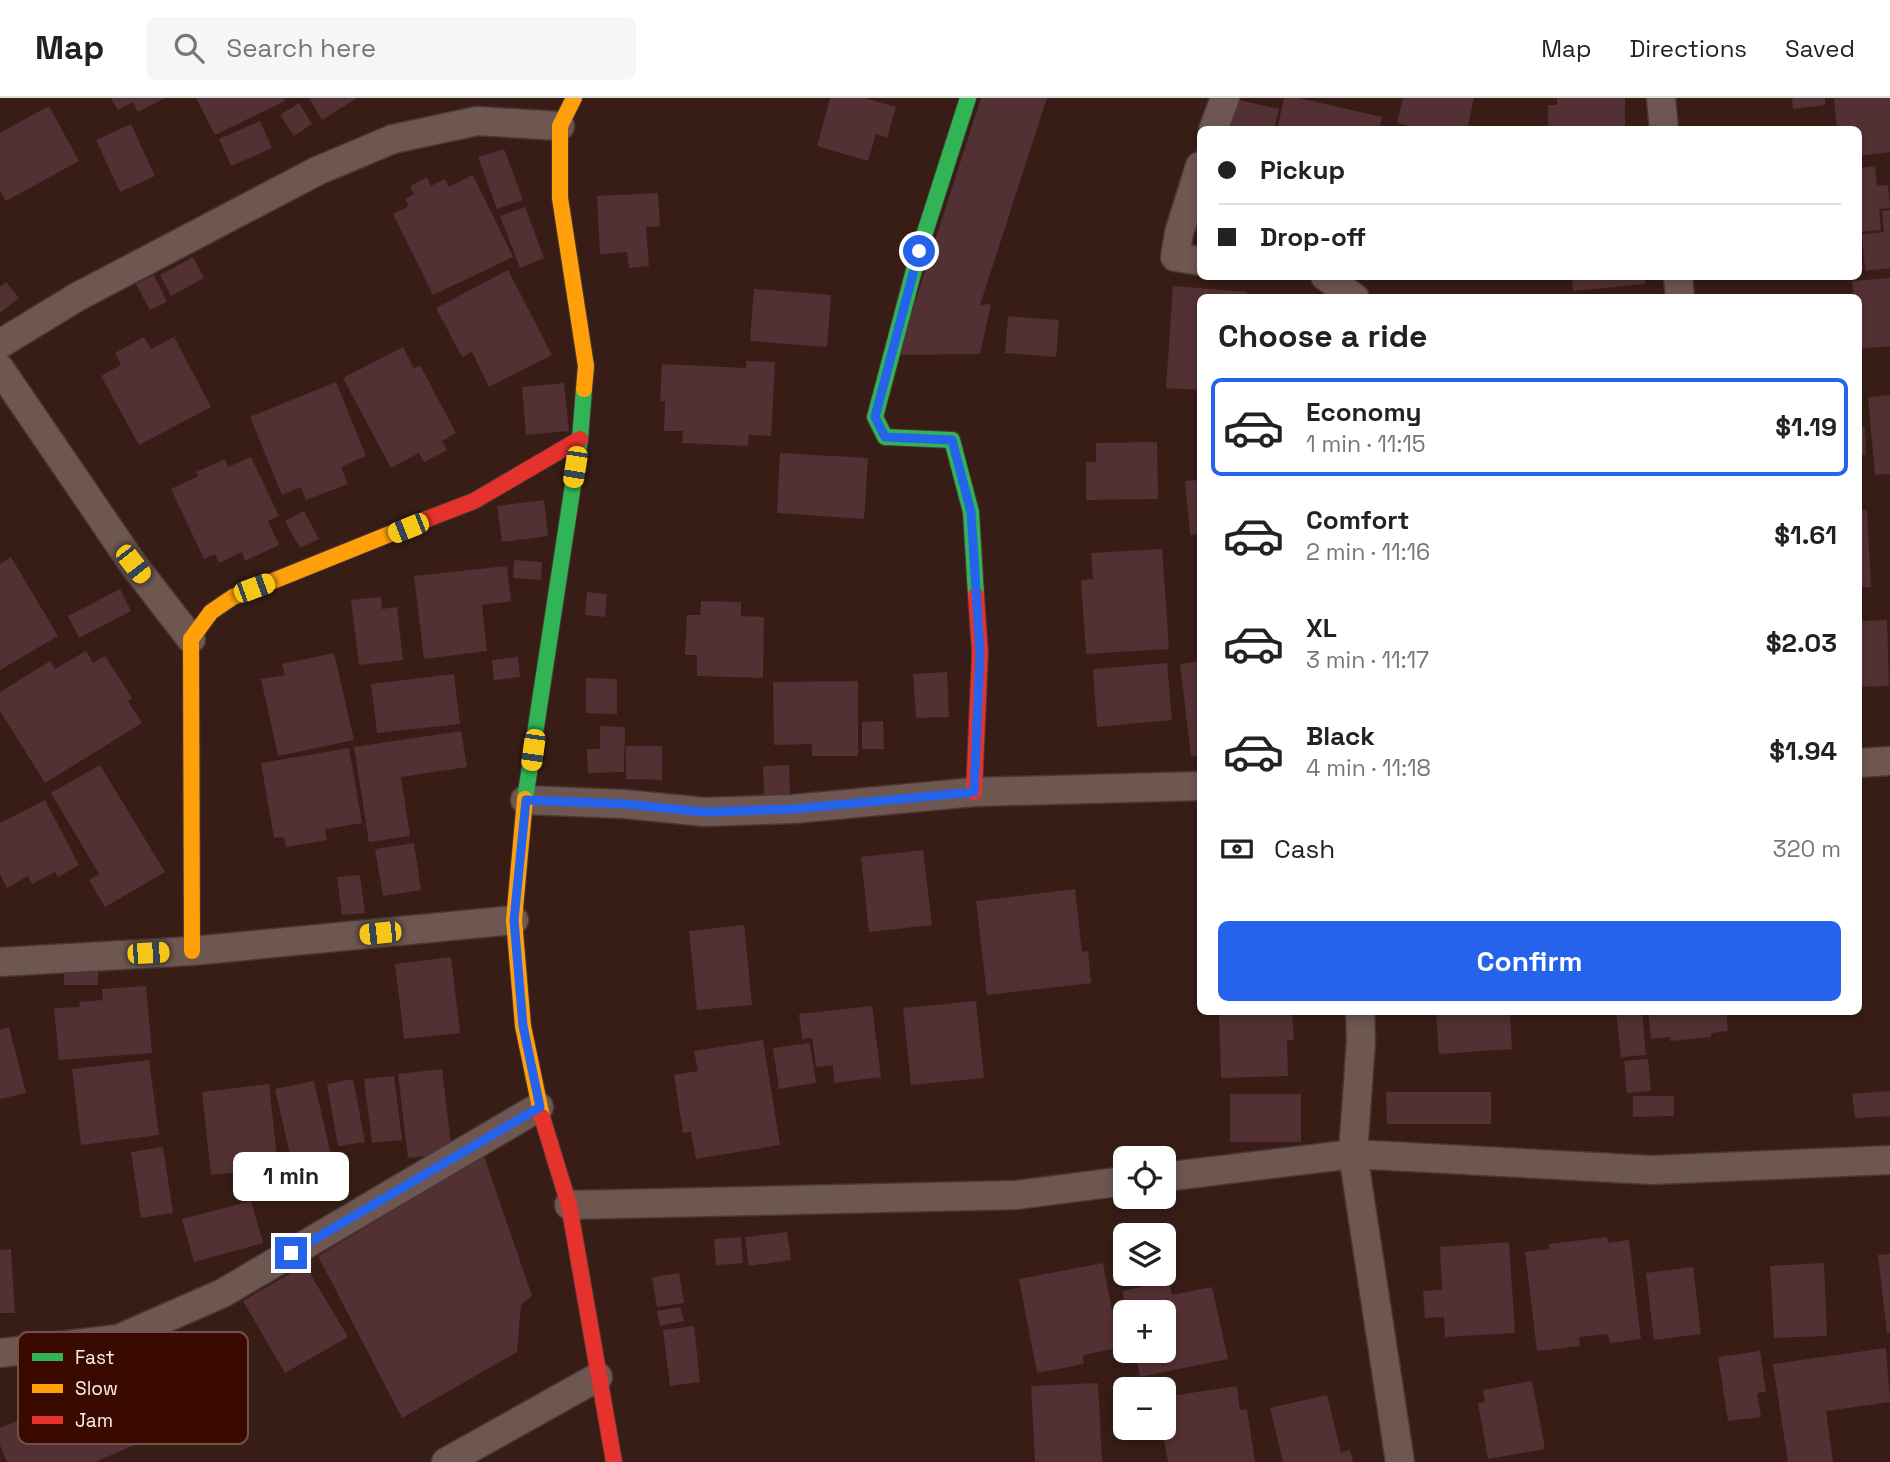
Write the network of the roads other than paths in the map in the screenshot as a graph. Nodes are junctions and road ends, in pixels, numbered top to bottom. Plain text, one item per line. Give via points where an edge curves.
1 (574, 98) edge
2 (968, 98) edge
3 (1225, 98) edge
4 (1661, 98) edge
5 (560, 126) junction
6 (1214, 126) edge
7 (1664, 126) edge
8 (1197, 176) edge
9 (1197, 261) edge
10 (1330, 280) edge
11 (1350, 294) edge
12 (0, 344) edge
13 (0, 369) edge
14 (580, 439) junction
15 (191, 639) junction
16 (1890, 761) edge
17 (1862, 763) edge
18 (1197, 786) edge
19 (974, 792) junction
20 (526, 800) junction
21 (514, 920) junction
22 (192, 951) junction
23 (0, 962) edge
24 (1360, 1015) edge
25 (540, 1107) junction
26 (1353, 1154) junction
27 (1890, 1160) edge
28 (1176, 1176) edge
29 (1113, 1183) edge
30 (569, 1205) junction
31 (134, 1332) edge
32 (18, 1351) edge
33 (0, 1353) edge
34 (598, 1377) junction
35 (446, 1462) edge
36 (614, 1462) edge
37 (1400, 1462) edge

1 - 5 street
2 - 19 street via 919,251 875,417 885,437 952,440 956,452 971,512 980,653
3 - 6 street
4 - 7 street
5 - 12 street via 477,121 393,139 317,171 77,297
5 - 14 street via 560,198 586,366
8 - 9 street via 1175,257
10 - 11 street
13 - 15 street via 133,564
14 - 15 street via 474,501 227,600 205,615
14 - 20 street
15 - 22 street
16 - 17 street
18 - 19 street
19 - 20 street via 793,809 705,812
20 - 21 street
21 - 22 street
21 - 25 street via 523,1026
22 - 23 street
24 - 26 street
25 - 30 street
25 - 31 street via 223,1293
26 - 27 street via 1652,1170
26 - 28 street
26 - 37 street
29 - 30 street via 1016,1195
30 - 34 street
32 - 33 street
34 - 35 street
34 - 36 street

